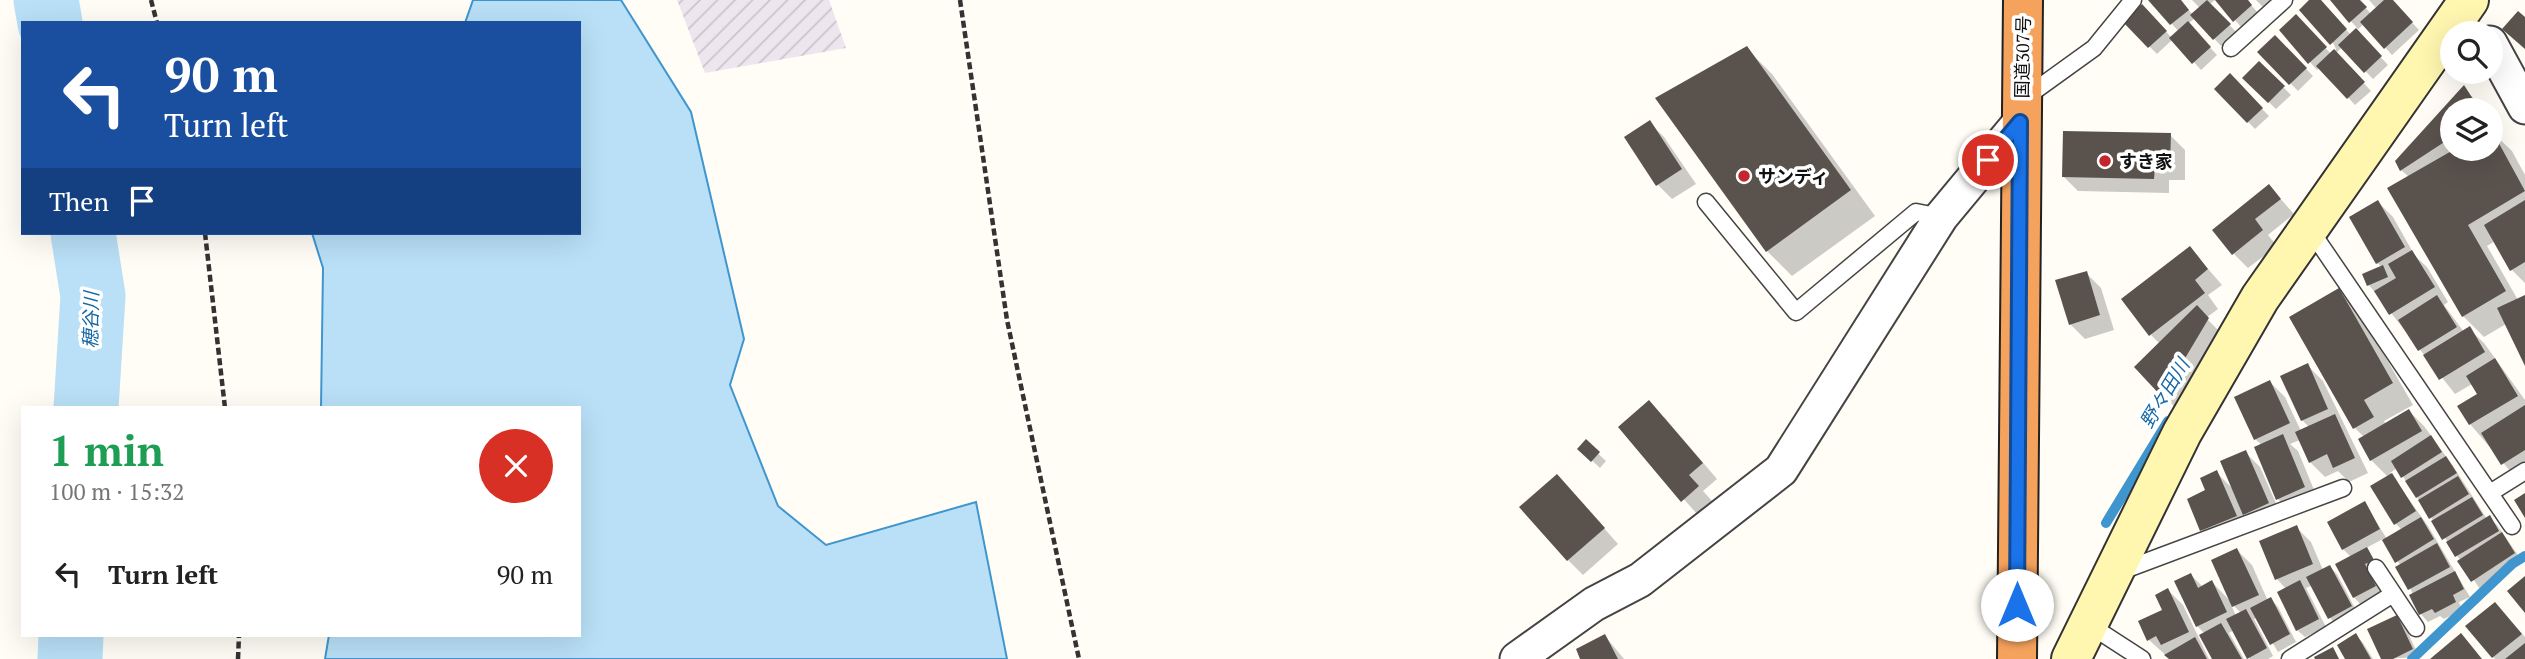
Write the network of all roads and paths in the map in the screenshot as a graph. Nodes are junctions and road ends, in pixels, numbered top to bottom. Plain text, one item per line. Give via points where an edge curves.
1 (152, 0) edge
2 (960, 0) edge
3 (2023, 0) edge
4 (2133, 0) edge
5 (2284, 0) edge
6 (2472, 9) edge
7 (157, 21) edge
8 (2231, 48) dead end
9 (2503, 67) edge
10 (2525, 107) edge
11 (2021, 111) junction
12 (1706, 202) dead end
13 (1941, 217) junction
14 (2309, 228) junction
15 (205, 235) edge
16 (225, 406) edge
17 (2525, 471) edge
18 (2343, 488) dead end
19 (2490, 493) junction
20 (2512, 526) dead end
21 (2376, 568) dead end
22 (2113, 574) junction
23 (2393, 594) junction
24 (2088, 624) junction
25 (2416, 628) dead end
26 (239, 637) edge
27 (238, 659) edge
28 (1079, 659) edge
29 (1517, 659) edge
30 (2017, 659) edge
31 (2071, 659) edge
32 (2142, 659) edge
33 (2290, 659) edge

1 - 7 path
2 - 28 path via 1007,320
3 - 11 highway, 国道307号
4 - 11 lane via 2094,48
5 - 8 lane
6 - 14 street
9 - 10 street
11 - 13 street
11 - 30 highway, 国道307号
12 - 13 lane via 1797,312 1916,212
13 - 29 street via 1781,470 1640,580 1594,604
14 - 19 lane
14 - 22 street via 2260,298 2182,433
15 - 16 path
17 - 19 lane
18 - 22 lane
19 - 20 lane
21 - 23 lane
22 - 24 street
23 - 25 lane
23 - 33 lane
24 - 31 street
24 - 32 lane
26 - 27 path

